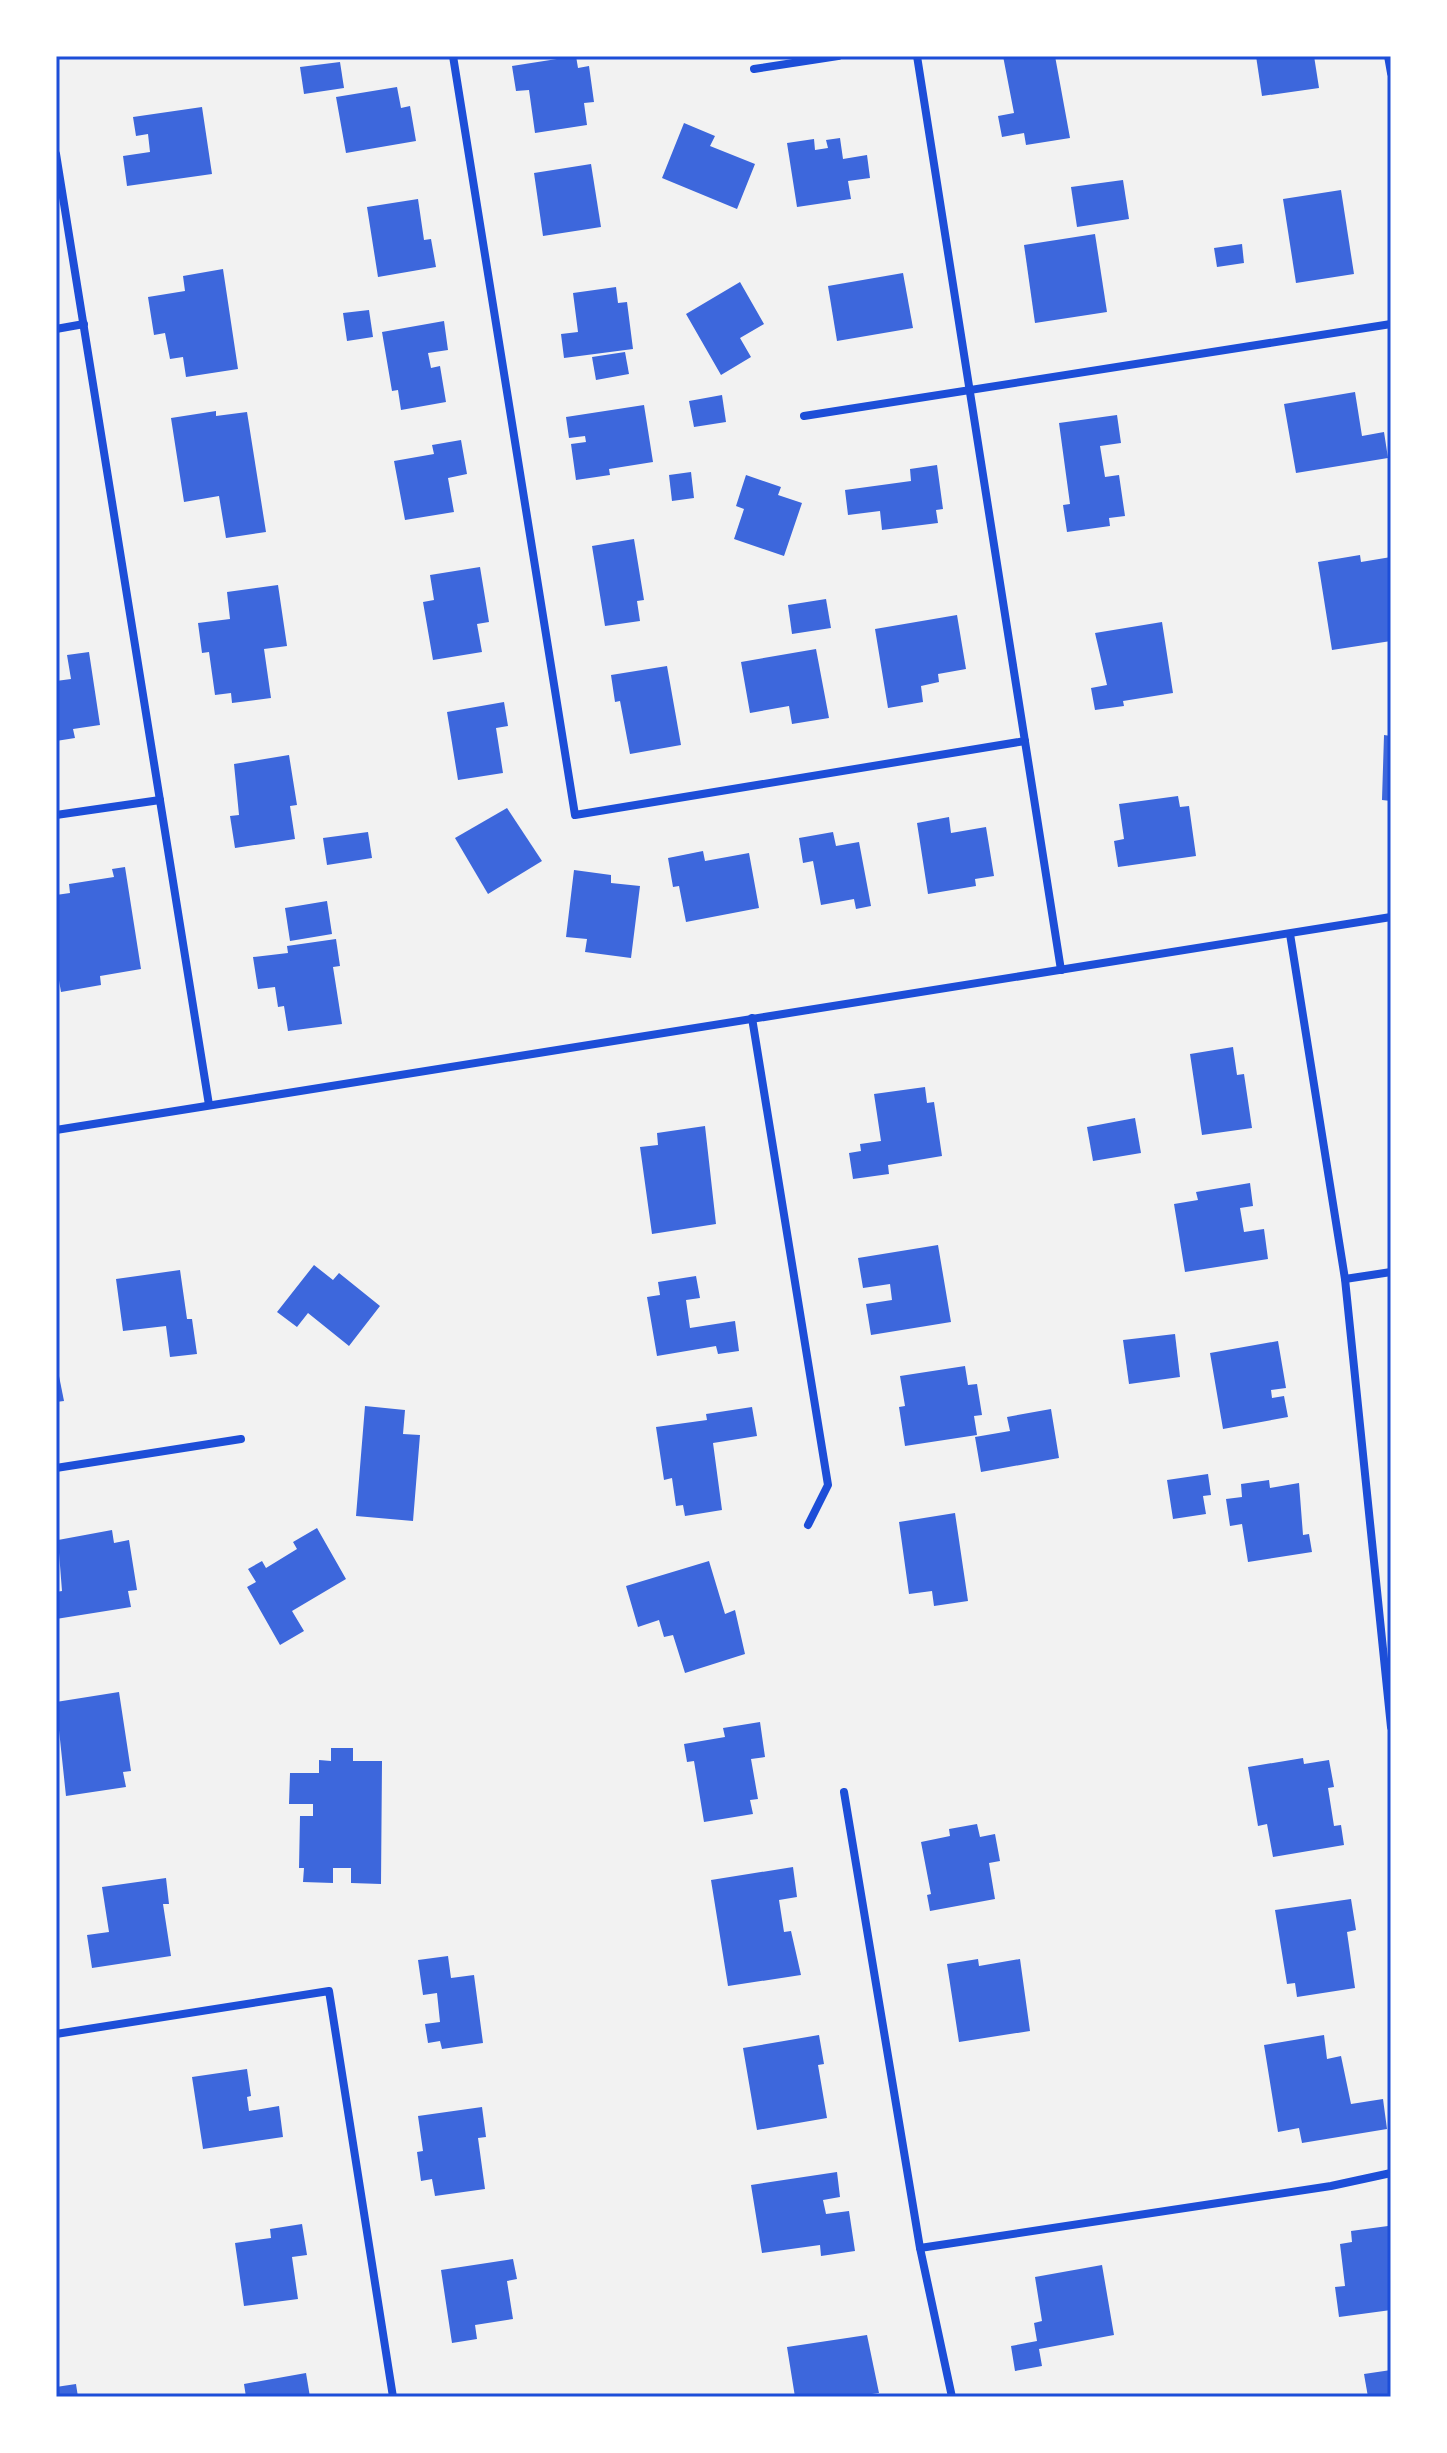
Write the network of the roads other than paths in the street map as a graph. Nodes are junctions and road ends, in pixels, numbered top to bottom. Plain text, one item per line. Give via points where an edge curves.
1 (453, 56) edge
2 (838, 56) edge
3 (917, 56) edge
4 (1388, 56) edge
5 (754, 69) dead end
6 (1391, 73) edge
7 (56, 154) edge
8 (84, 324) junction
9 (1391, 324) edge
10 (56, 329) edge
11 (970, 390) junction
12 (804, 416) dead end
13 (1025, 741) junction
14 (160, 800) junction
15 (56, 815) edge
16 (1391, 917) edge
17 (1290, 934) junction
18 (1061, 970) junction
19 (752, 1018) junction
20 (209, 1105) junction
21 (56, 1130) edge
22 (1391, 1272) edge
23 (1345, 1279) junction
24 (241, 1439) dead end
25 (56, 1468) edge
26 (808, 1525) dead end
27 (1391, 1727) edge
28 (844, 1792) dead end
29 (56, 2034) edge
30 (1391, 2173) edge
31 (920, 2248) junction
32 (393, 2397) edge
33 (952, 2397) edge

1 - 13 street via 575,815
2 - 5 street
3 - 11 street
4 - 6 street
7 - 8 street
8 - 10 street
8 - 14 street
9 - 11 street
11 - 12 street
11 - 13 street
13 - 18 street
14 - 15 street
14 - 20 street
16 - 17 street
17 - 18 street
17 - 23 street
18 - 19 street
19 - 20 street
19 - 26 street via 828,1485
20 - 21 street
22 - 23 street
23 - 27 street
24 - 25 street
28 - 31 street
29 - 32 street via 329,1991
30 - 31 street
31 - 33 street

